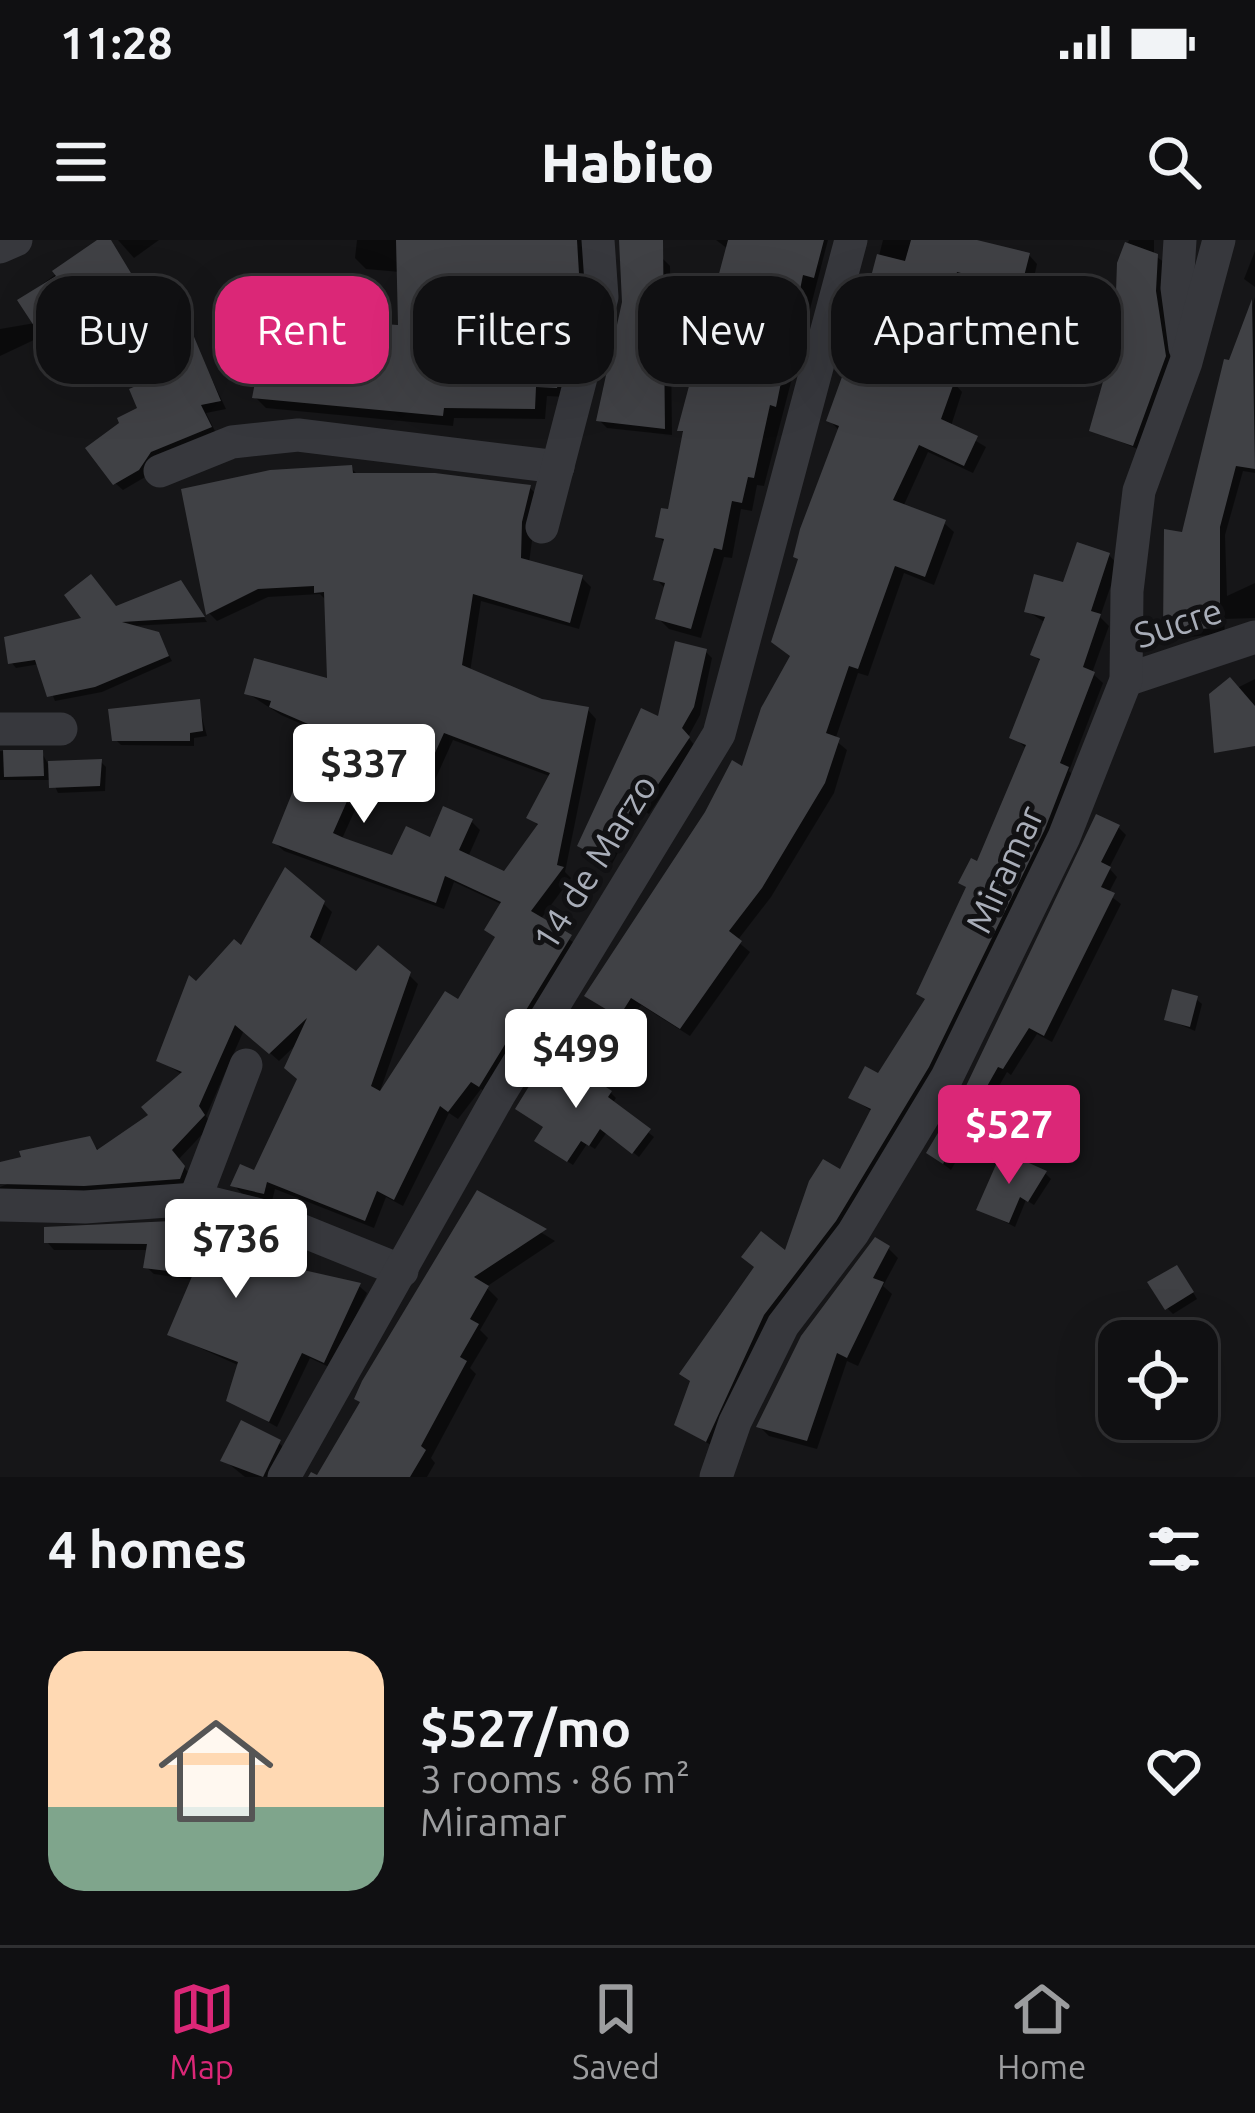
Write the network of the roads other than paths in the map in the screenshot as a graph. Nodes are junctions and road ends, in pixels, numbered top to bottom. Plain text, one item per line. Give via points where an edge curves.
1 (16, 240) edge
2 (598, 240) edge
3 (850, 240) edge
4 (1180, 240) edge
5 (1220, 240) edge
6 (0, 247) edge
7 (1186, 362) junction
8 (558, 467) junction
9 (160, 471) dead end
10 (542, 527) dead end
11 (1255, 638) edge
12 (1126, 680) junction
13 (0, 729) edge
14 (61, 729) dead end
15 (246, 1065) dead end
16 (195, 1198) junction
17 (0, 1205) edge
18 (402, 1271) junction
19 (284, 1477) edge
20 (716, 1477) edge

1 - 6 street
2 - 8 street via 602,297
3 - 18 street, 14 de Marzo via 719,734
4 - 7 street
5 - 7 street, Miramar
7 - 12 street, Miramar via 1139,491
8 - 9 street via 298,435 232,442
8 - 10 street
11 - 12 street, Sucre
12 - 20 street, Miramar via 1064,837 946,1077 853,1233 783,1325
13 - 14 street
15 - 16 street
16 - 17 street
16 - 18 street via 268,1217
18 - 19 street, 14 de Marzo

